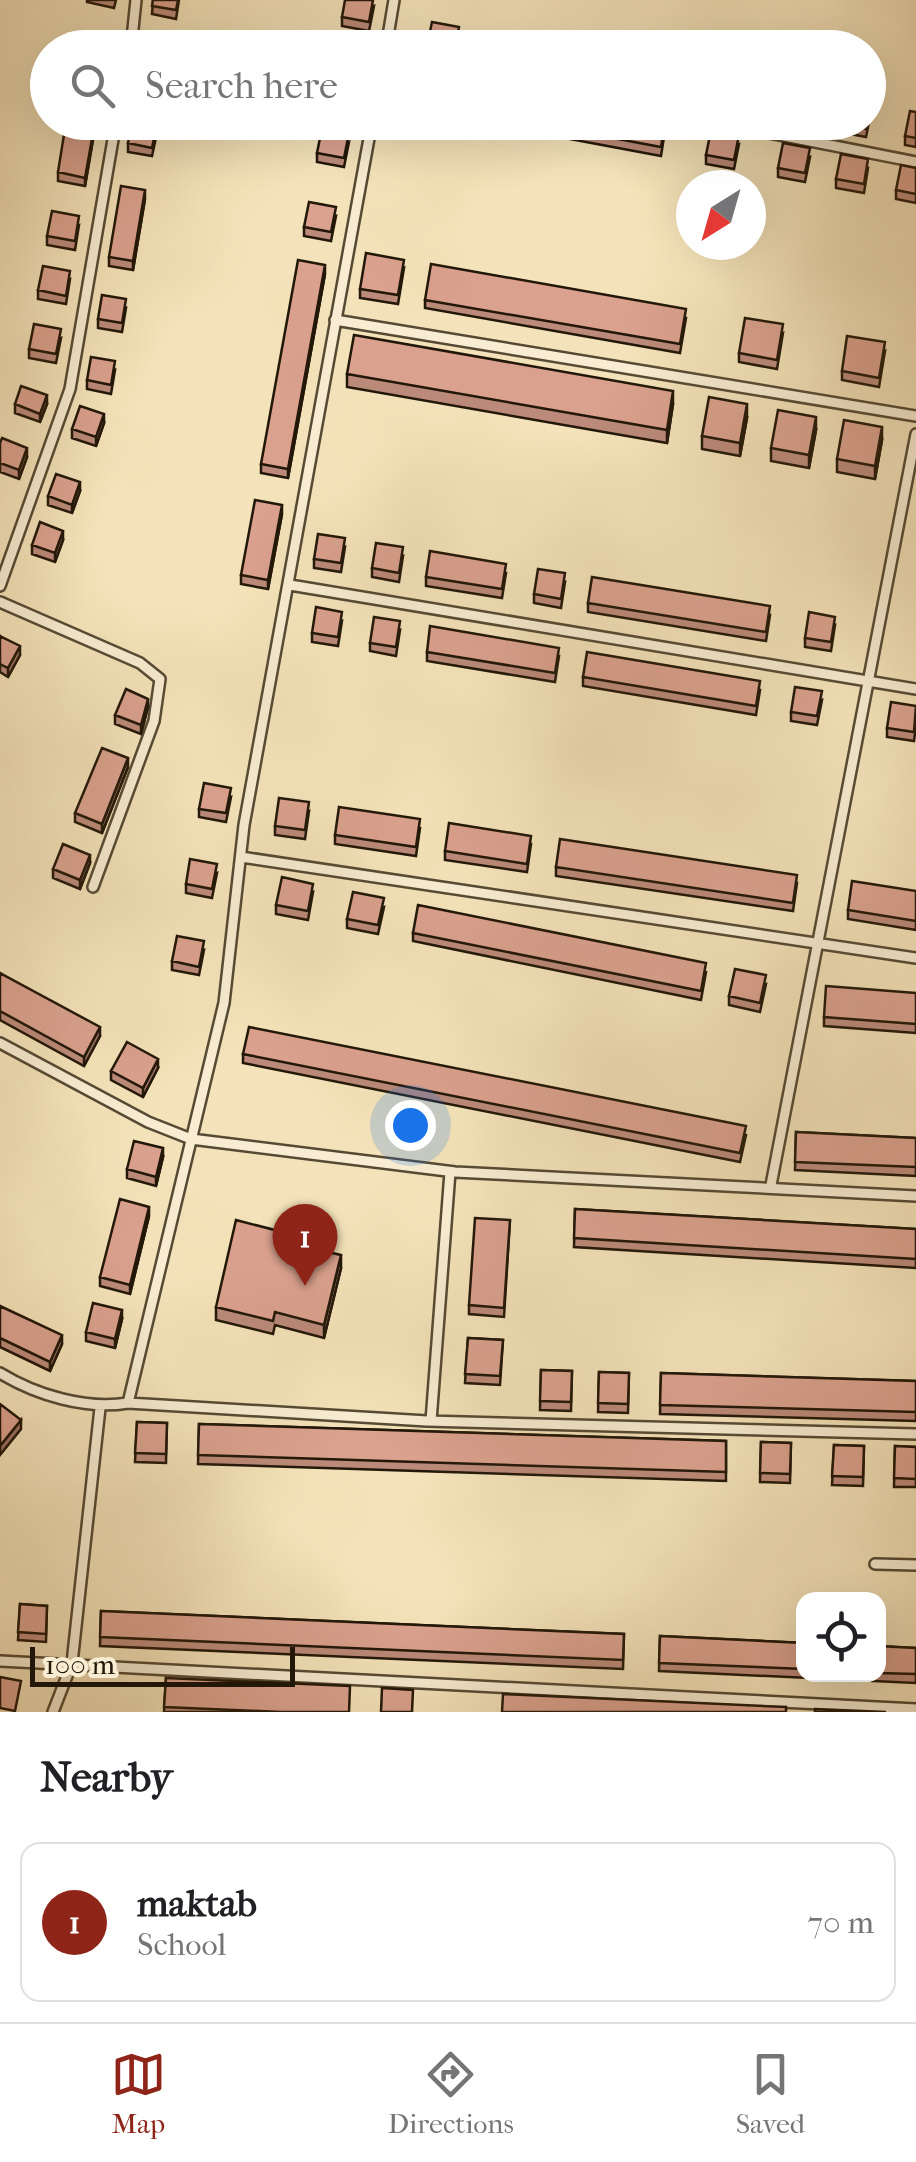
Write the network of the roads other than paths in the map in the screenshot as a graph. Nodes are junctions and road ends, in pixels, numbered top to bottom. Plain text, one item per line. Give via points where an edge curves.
1 (136, 0) edge
2 (394, 0) edge
3 (133, 30) edge
4 (389, 30) edge
5 (113, 140) edge
6 (369, 140) edge
7 (804, 140) edge
8 (916, 162) edge
9 (335, 320) junction
10 (916, 416) edge
11 (916, 434) edge
12 (290, 585) junction
13 (0, 586) edge
14 (0, 602) edge
15 (866, 681) junction
16 (916, 689) edge
17 (241, 857) junction
18 (93, 887) dead end
19 (816, 944) junction
20 (916, 958) edge
21 (0, 1043) edge
22 (191, 1139) junction
23 (450, 1172) junction
24 (771, 1185) junction
25 (916, 1196) edge
26 (0, 1373) edge
27 (128, 1402) junction
28 (100, 1408) junction
29 (432, 1420) junction
30 (916, 1434) edge
31 (875, 1564) dead end
32 (916, 1565) edge
33 (0, 1661) edge
34 (72, 1663) junction
35 (916, 1708) edge
36 (53, 1712) edge

1 - 3 lane
2 - 4 lane
5 - 13 lane via 70,389
6 - 9 lane
7 - 8 lane
9 - 10 lane
9 - 12 lane
11 - 15 lane
12 - 15 lane
12 - 17 lane
14 - 18 lane via 140,662 160,679 154,720
15 - 16 lane
15 - 19 lane
17 - 19 lane
17 - 22 lane via 224,1003
19 - 20 lane
19 - 24 lane
21 - 22 lane
22 - 23 lane
22 - 27 lane
23 - 24 lane
23 - 29 lane
24 - 25 lane
26 - 28 lane via 20,1386
27 - 28 lane
27 - 29 lane
28 - 34 lane
29 - 30 lane
31 - 32 lane
33 - 34 lane
34 - 35 lane
34 - 36 lane

